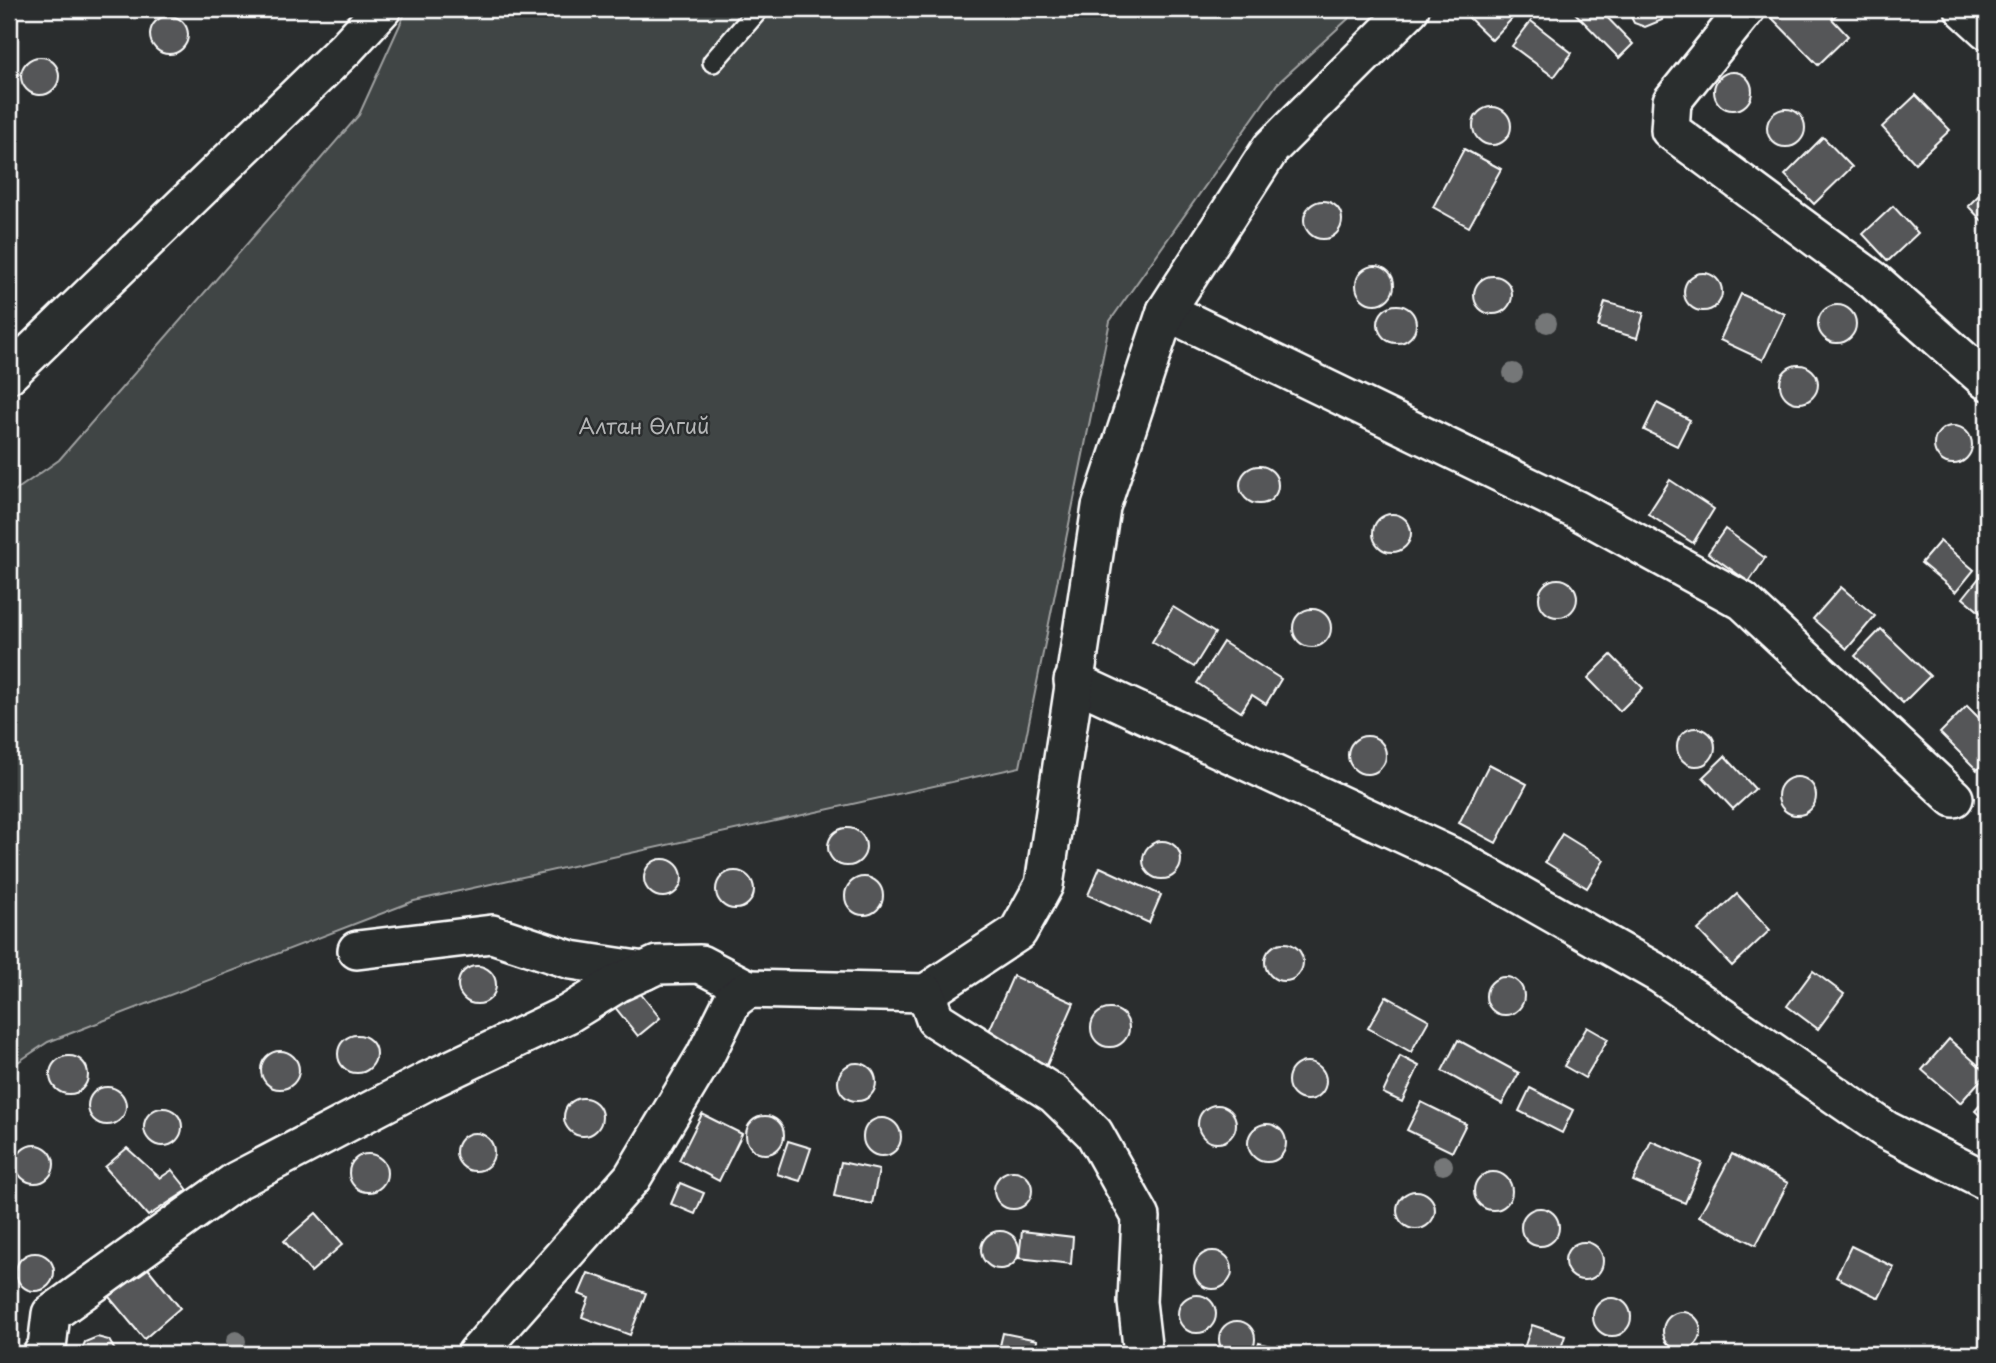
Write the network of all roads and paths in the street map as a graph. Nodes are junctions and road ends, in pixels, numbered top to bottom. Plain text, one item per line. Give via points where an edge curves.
1 (382, 9) edge
2 (759, 9) edge
3 (1410, 9) edge
4 (1746, 9) edge
5 (1964, 9) edge
6 (1987, 30) edge
7 (713, 62) dead end
8 (1166, 311) junction
9 (9, 374) edge
10 (1987, 381) edge
11 (1073, 681) junction
12 (1954, 798) dead end
13 (358, 950) dead end
14 (644, 971) junction
15 (748, 989) junction
16 (926, 993) junction
17 (1987, 1181) edge
18 (42, 1354) edge
19 (476, 1354) edge
20 (1143, 1354) edge

1 - 9 street
2 - 7 lane
3 - 8 street via 1271,148
4 - 10 street via 1672,101 1670,130 1873,280
5 - 6 street
8 - 11 street via 1101,507
8 - 12 street via 1577,510 1742,601
11 - 16 street via 1044,885 1018,932
11 - 17 street via 1459,860 1661,975 1886,1130
13 - 14 street via 492,934 571,960
14 - 15 street via 657,965 700,964
14 - 18 street via 236,1181 51,1314
15 - 16 street
15 - 19 street via 733,1000 632,1178
16 - 20 street via 935,1019 1054,1094 1094,1133 1140,1217 1137,1302

